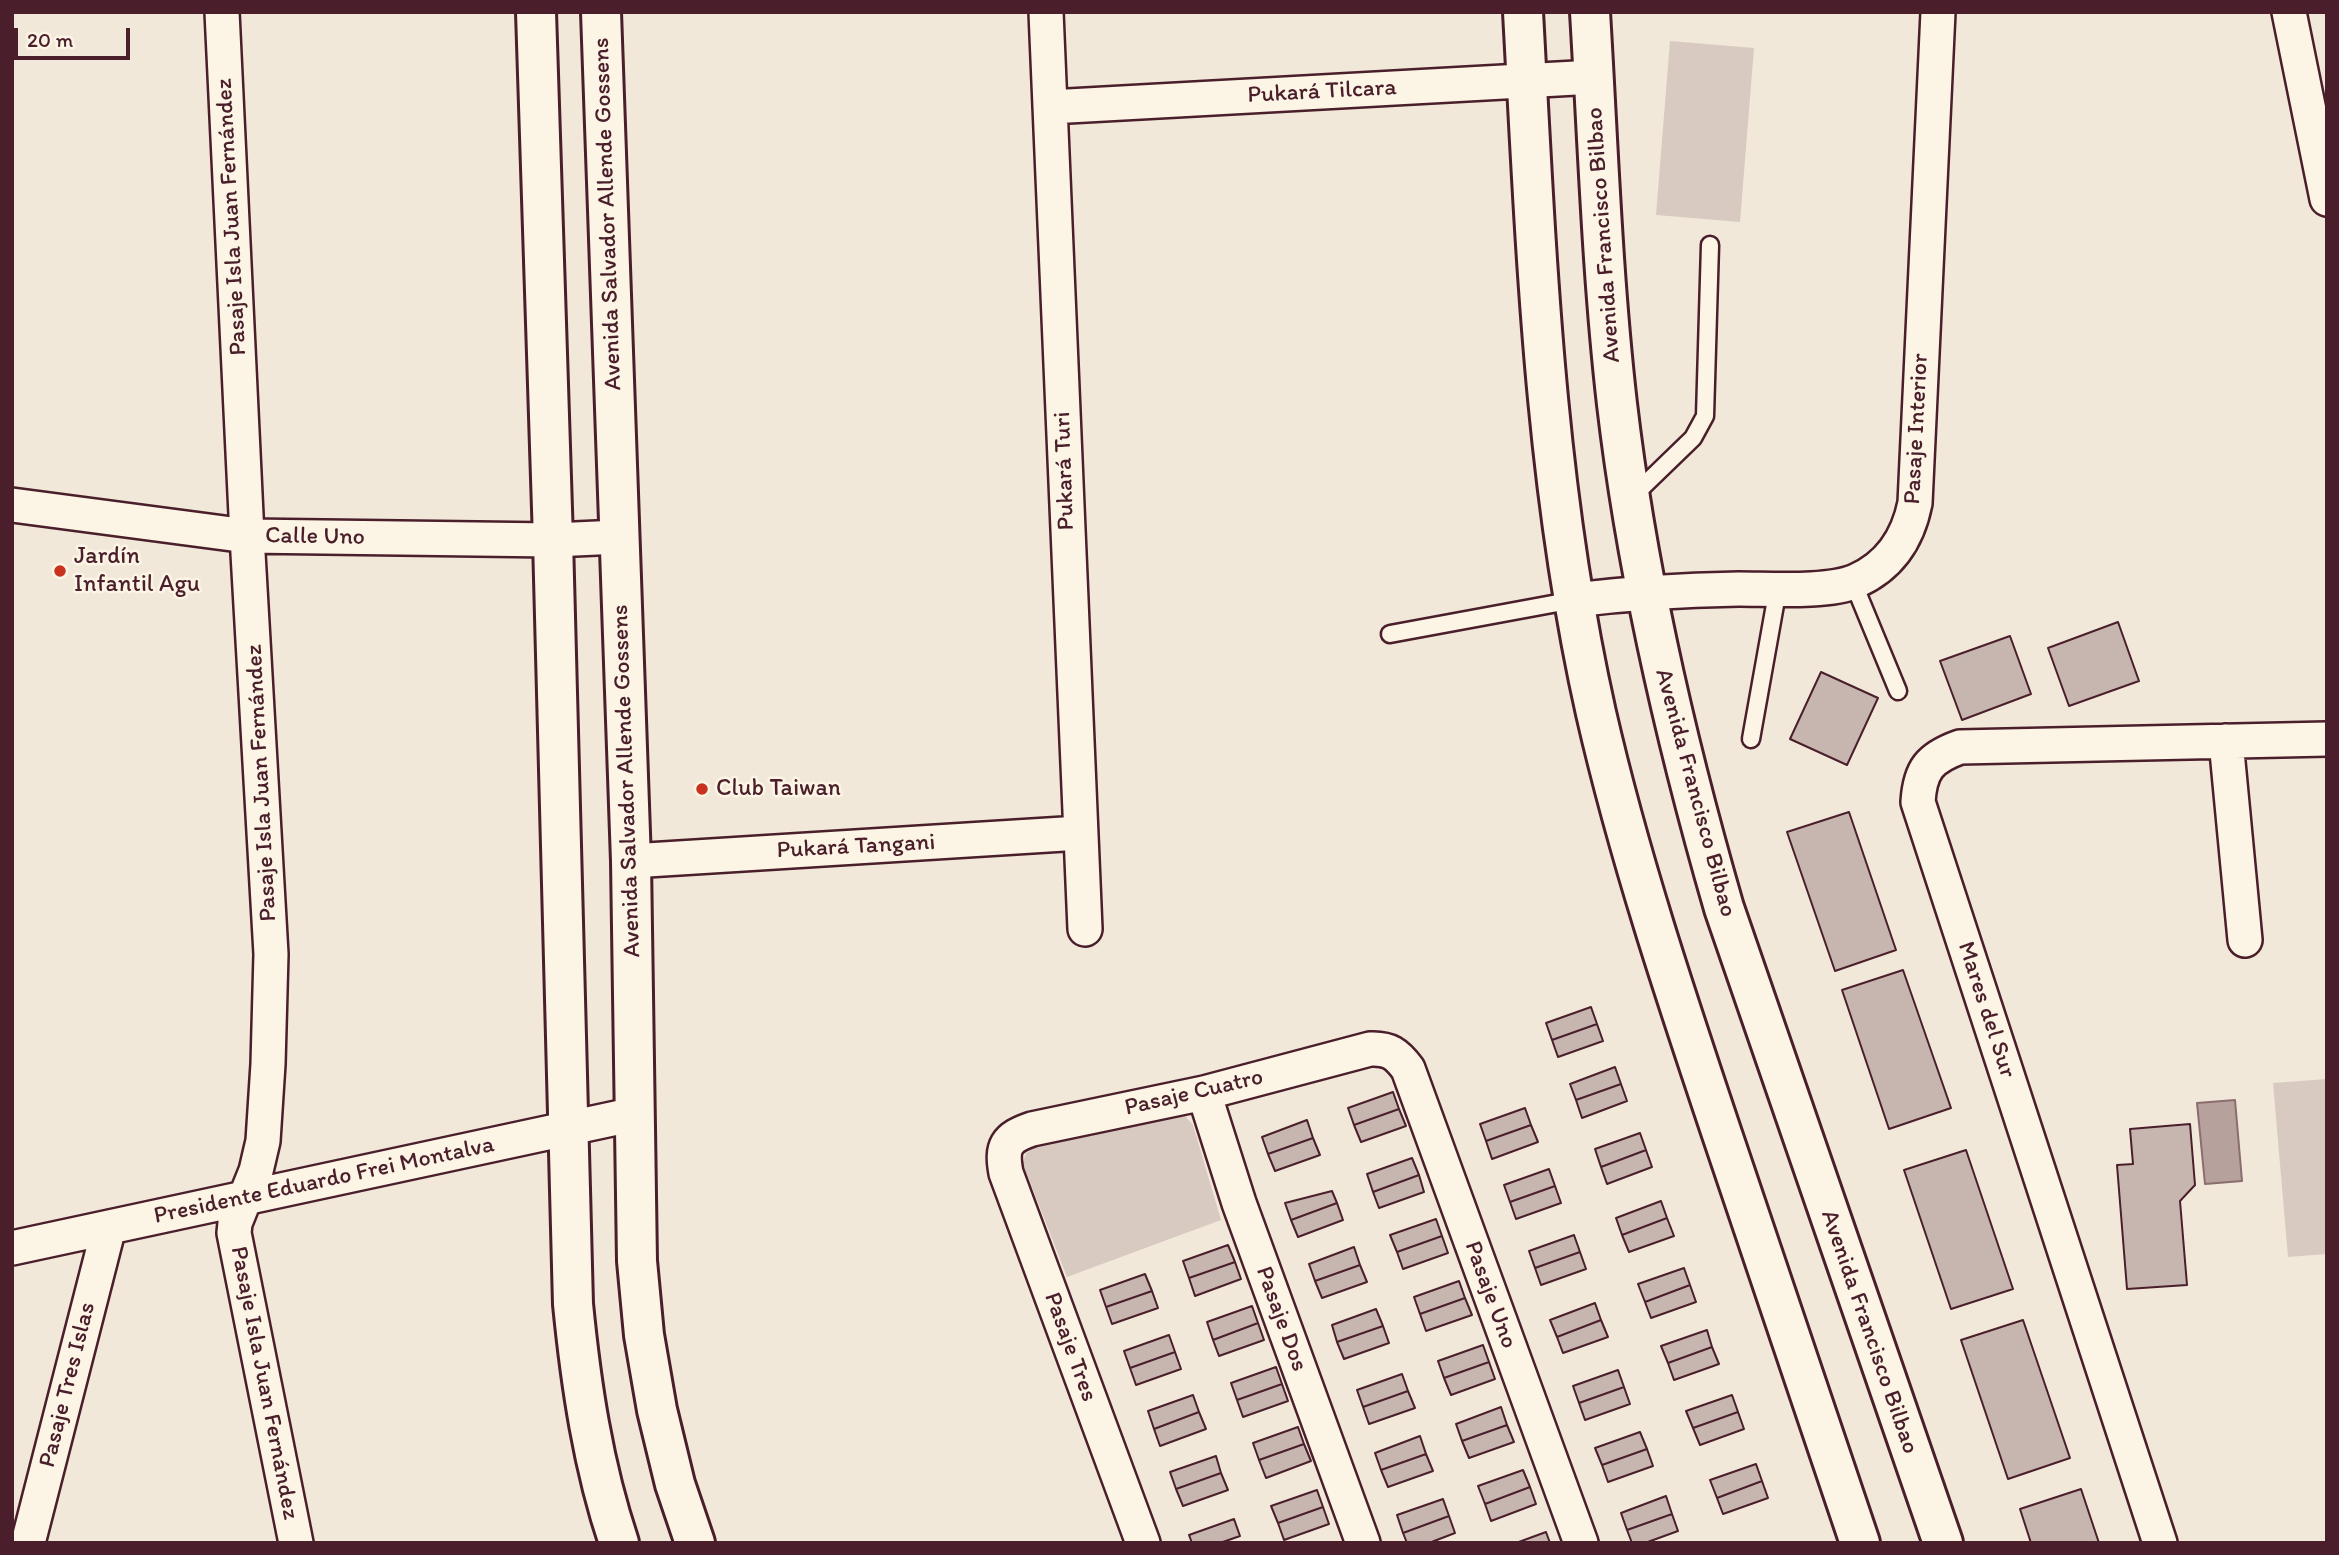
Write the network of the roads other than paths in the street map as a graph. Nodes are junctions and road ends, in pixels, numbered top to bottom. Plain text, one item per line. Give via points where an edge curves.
1 (222, 12) edge
2 (536, 12) edge
3 (601, 12) edge
4 (1045, 12) edge
5 (1523, 12) edge
6 (1590, 12) edge
7 (1938, 12) edge
8 (2289, 12) edge
9 (1594, 77) junction
10 (1527, 81) junction
11 (1049, 107) junction
12 (2327, 199) edge
13 (1710, 245) dead end
14 (1630, 498) junction
15 (12, 505) edge
16 (247, 536) junction
17 (619, 537) junction
18 (553, 540) junction
19 (1853, 582) junction
20 (1778, 589) junction
21 (1646, 591) junction
22 (1574, 600) junction
23 (1390, 634) dead end
24 (1898, 691) dead end
25 (2327, 739) edge
26 (1751, 740) dead end
27 (2226, 741) junction
28 (1080, 833) junction
29 (631, 861) junction
30 (1085, 929) dead end
31 (2245, 940) dead end
32 (1392, 1051) joint
33 (1204, 1093) junction
34 (635, 1114) junction
35 (568, 1129) junction
36 (1004, 1150) joint
37 (246, 1198) junction
38 (109, 1227) junction
39 (12, 1248) edge
40 (295, 1541) edge
41 (27, 1543) edge
42 (619, 1543) edge
43 (695, 1543) edge
44 (1143, 1543) edge
45 (1363, 1543) edge
46 (1581, 1543) edge
47 (1860, 1543) edge
48 (1942, 1543) edge
49 (2160, 1543) edge

1 - 16 street, Pasaje Isla Juan Fernández
2 - 18 main road
3 - 17 main road, Avenida Salvador Allende Gossens
4 - 11 street, Pukará Turi
5 - 10 main road
6 - 9 main road, Avenida Francisco Bilbao
7 - 19 street, Pasaje Interior via 1915,503 1912,520 1895,551
8 - 12 street
9 - 10 street, Pukará Tilcara
9 - 14 main road, Avenida Francisco Bilbao via 1608,312
10 - 11 street, Pukará Tilcara
10 - 22 main road via 1542,353
11 - 28 street, Pukará Turi
13 - 14 lane via 1705,416 1693,438
14 - 21 main road, Avenida Francisco Bilbao
15 - 16 street, Calle Uno
16 - 18 street, Calle Uno
16 - 37 street, Pasaje Isla Juan Fernández via 271,954 263,1141
17 - 18 street, Calle Uno
17 - 29 main road, Avenida Salvador Allende Gossens
18 - 35 main road
19 - 20 street, Pasaje Interior
19 - 24 lane
20 - 21 street, Pasaje Interior
20 - 26 lane
21 - 22 street, Pasaje Interior
21 - 48 main road, Avenida Francisco Bilbao via 1694,803 1724,908
22 - 23 lane
22 - 47 main road via 1598,723 1656,938
25 - 27 street, Mares del Sur
27 - 31 street
27 - 49 street, Mares del Sur via 1960,747 1942,753 1925,769 1918,793
28 - 29 street, Pukará Tangani
28 - 30 street, Pukará Turi
29 - 34 main road, Avenida Salvador Allende Gossens
32 - 33 street, Pasaje Cuatro via 1370,1049
32 - 46 street, Pasaje Uno via 1408,1069
33 - 36 street, Pasaje Cuatro via 1032,1129 1017,1134
33 - 45 street, Pasaje Dos via 1239,1203
34 - 35 street, Presidente Eduardo Frei Montalva
34 - 43 main road, Avenida Salvador Allende Gossens via 637,1261 644,1335 675,1484
35 - 37 street, Presidente Eduardo Frei Montalva
35 - 42 main road via 579,1364 600,1477
36 - 44 street, Pasaje Tres via 1006,1173
37 - 38 street, Presidente Eduardo Frei Montalva
37 - 40 street, Pasaje Isla Juan Fernández via 235,1223 236,1244
38 - 39 street, Presidente Eduardo Frei Montalva
38 - 41 street, Pasaje Tres Islas

